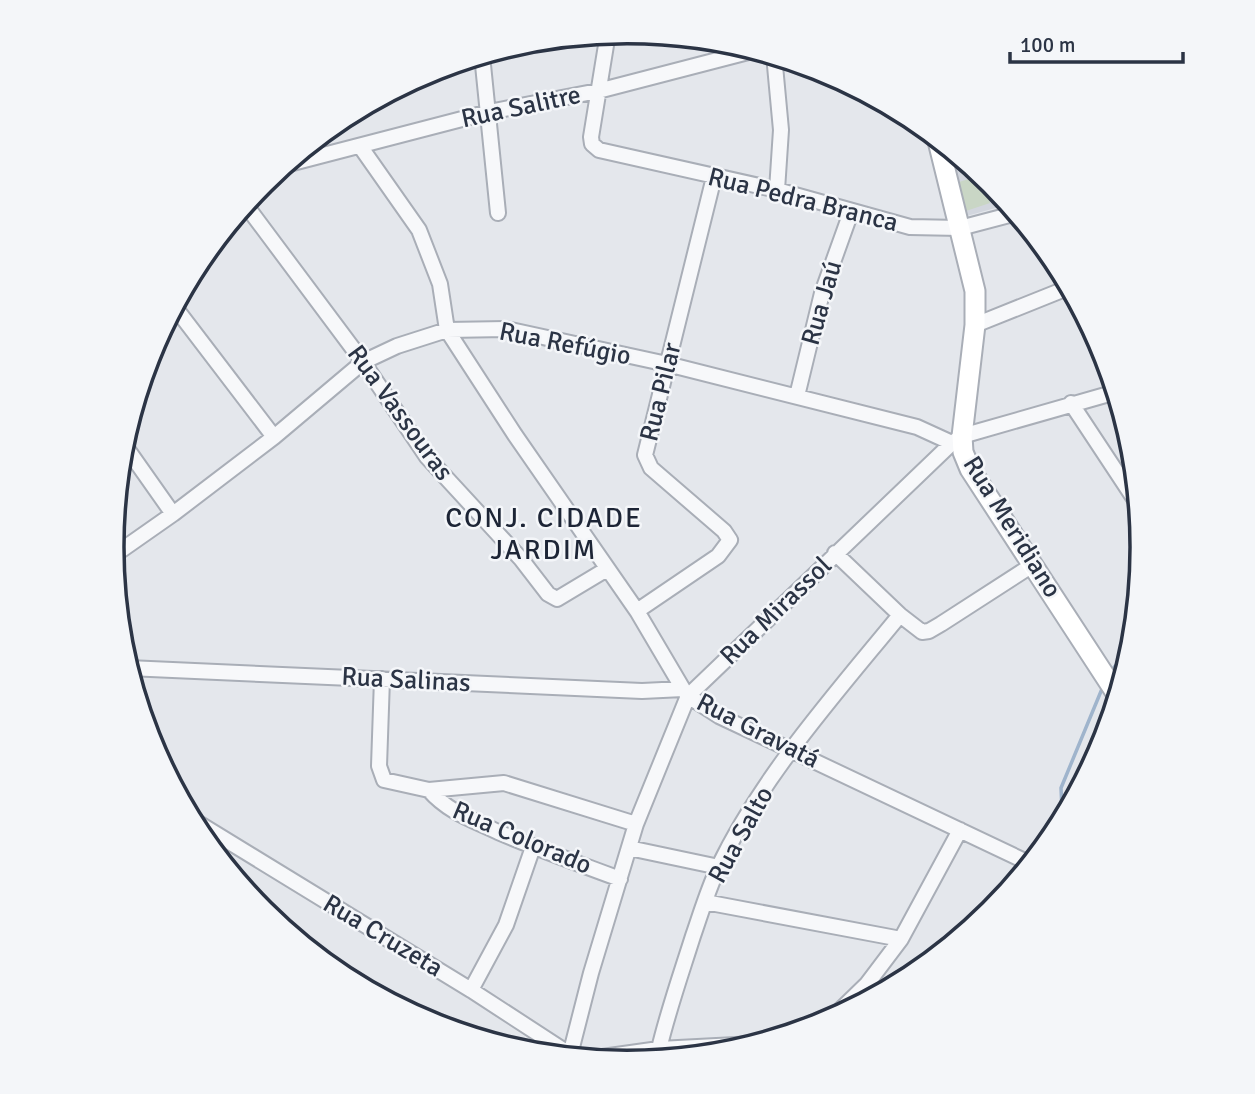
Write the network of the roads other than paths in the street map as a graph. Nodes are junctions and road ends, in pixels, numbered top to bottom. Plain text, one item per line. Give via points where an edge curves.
1 (606, 45) edge
2 (735, 55) edge
3 (483, 65) edge
4 (775, 66) edge
5 (598, 91) junction
6 (489, 112) junction
7 (360, 146) junction
8 (941, 154) edge
9 (309, 158) edge
10 (714, 177) junction
11 (776, 190) junction
12 (851, 212) junction
13 (251, 213) edge
14 (498, 213) dead end
15 (1007, 216) edge
16 (960, 228) junction
17 (1060, 291) edge
18 (181, 315) edge
19 (975, 325) junction
20 (447, 330) junction
21 (363, 362) junction
22 (667, 364) junction
23 (1107, 393) edge
24 (797, 396) junction
25 (1071, 403) junction
26 (274, 437) junction
27 (957, 440) junction
28 (133, 457) edge
29 (1127, 488) edge
30 (173, 514) junction
31 (124, 548) edge
32 (835, 553) junction
33 (1034, 564) junction
34 (607, 569) junction
35 (637, 611) junction
36 (900, 615) junction
37 (139, 668) edge
38 (382, 679) junction
39 (1111, 686) edge
40 (686, 693) junction
41 (792, 750) junction
42 (429, 790) junction
43 (636, 824) junction
44 (960, 830) junction
45 (212, 832) edge
46 (533, 847) junction
47 (629, 848) junction
48 (1022, 860) edge
49 (719, 867) junction
50 (620, 879) junction
51 (705, 902) junction
52 (901, 939) junction
53 (471, 990) junction
54 (856, 995) edge
55 (555, 1045) edge
56 (574, 1047) edge
57 (659, 1049) edge

1 - 5 street
2 - 5 street, Rua Salitre
3 - 6 street
4 - 11 street via 781,130
5 - 6 street, Rua Salitre
5 - 10 street, Rua Pedra Branca via 591,137 594,148
6 - 7 street, Rua Salitre
6 - 14 street
7 - 9 street, Rua Salitre
7 - 20 street, Rua Gravatá via 419,230 440,284
8 - 16 street, Rua Meridiano
10 - 11 street, Rua Pedra Branca
10 - 22 street, Rua Pilar
11 - 12 street, Rua Pedra Branca
12 - 16 street, Rua Pedra Branca via 910,227
12 - 24 street, Rua Jaú via 822,293
13 - 21 street, Rua Vassouras
15 - 16 street, Rua Pedra Branca
16 - 19 street, Rua Meridiano via 973,276
17 - 19 street
18 - 26 street
19 - 27 street, Rua Meridiano
20 - 21 street, Rua Refúgio
20 - 22 street, Rua Refúgio via 506,330
20 - 34 street, Rua Gravatá
21 - 26 street, Rua Refúgio
21 - 34 street, Rua Vassouras via 427,457 551,597 565,596
22 - 24 street, Rua Refúgio
22 - 35 street, Rua Pilar via 647,461 730,540 718,556
23 - 25 street, Rua Mirassol
24 - 27 street, Rua Refúgio
25 - 27 street, Rua Mirassol
25 - 29 street
26 - 30 street, Rua Refúgio
27 - 32 street, Rua Mirassol
27 - 33 street, Rua Meridiano via 970,469
28 - 30 street
30 - 31 street, Rua Refúgio
32 - 36 street
32 - 40 street, Rua Mirassol
33 - 36 street via 929,631 919,631
33 - 39 street, Rua Meridiano
34 - 35 street, Rua Gravatá
35 - 40 street, Rua Gravatá
36 - 41 street, Rua Salto
37 - 38 street, Rua Salinas
38 - 40 street, Rua Salinas
38 - 42 street via 380,774 390,783
40 - 41 street, Rua Gravatá via 719,716
40 - 43 street, Rua Mirassol
41 - 44 street, Rua Gravatá
41 - 49 street, Rua Salto
42 - 43 street via 504,783
42 - 46 street, Rua Colorado via 446,807
43 - 47 street, Rua Mirassol
44 - 48 street, Rua Gravatá
44 - 52 street
45 - 53 street, Rua Cruzeta
46 - 50 street, Rua Colorado
46 - 53 street via 510,916
47 - 49 street
47 - 50 street, Rua Mirassol
49 - 51 street, Rua Salto
50 - 56 street, Rua Mirassol
51 - 52 street
51 - 57 street, Rua Salto
52 - 54 street
53 - 55 street, Rua Cruzeta

